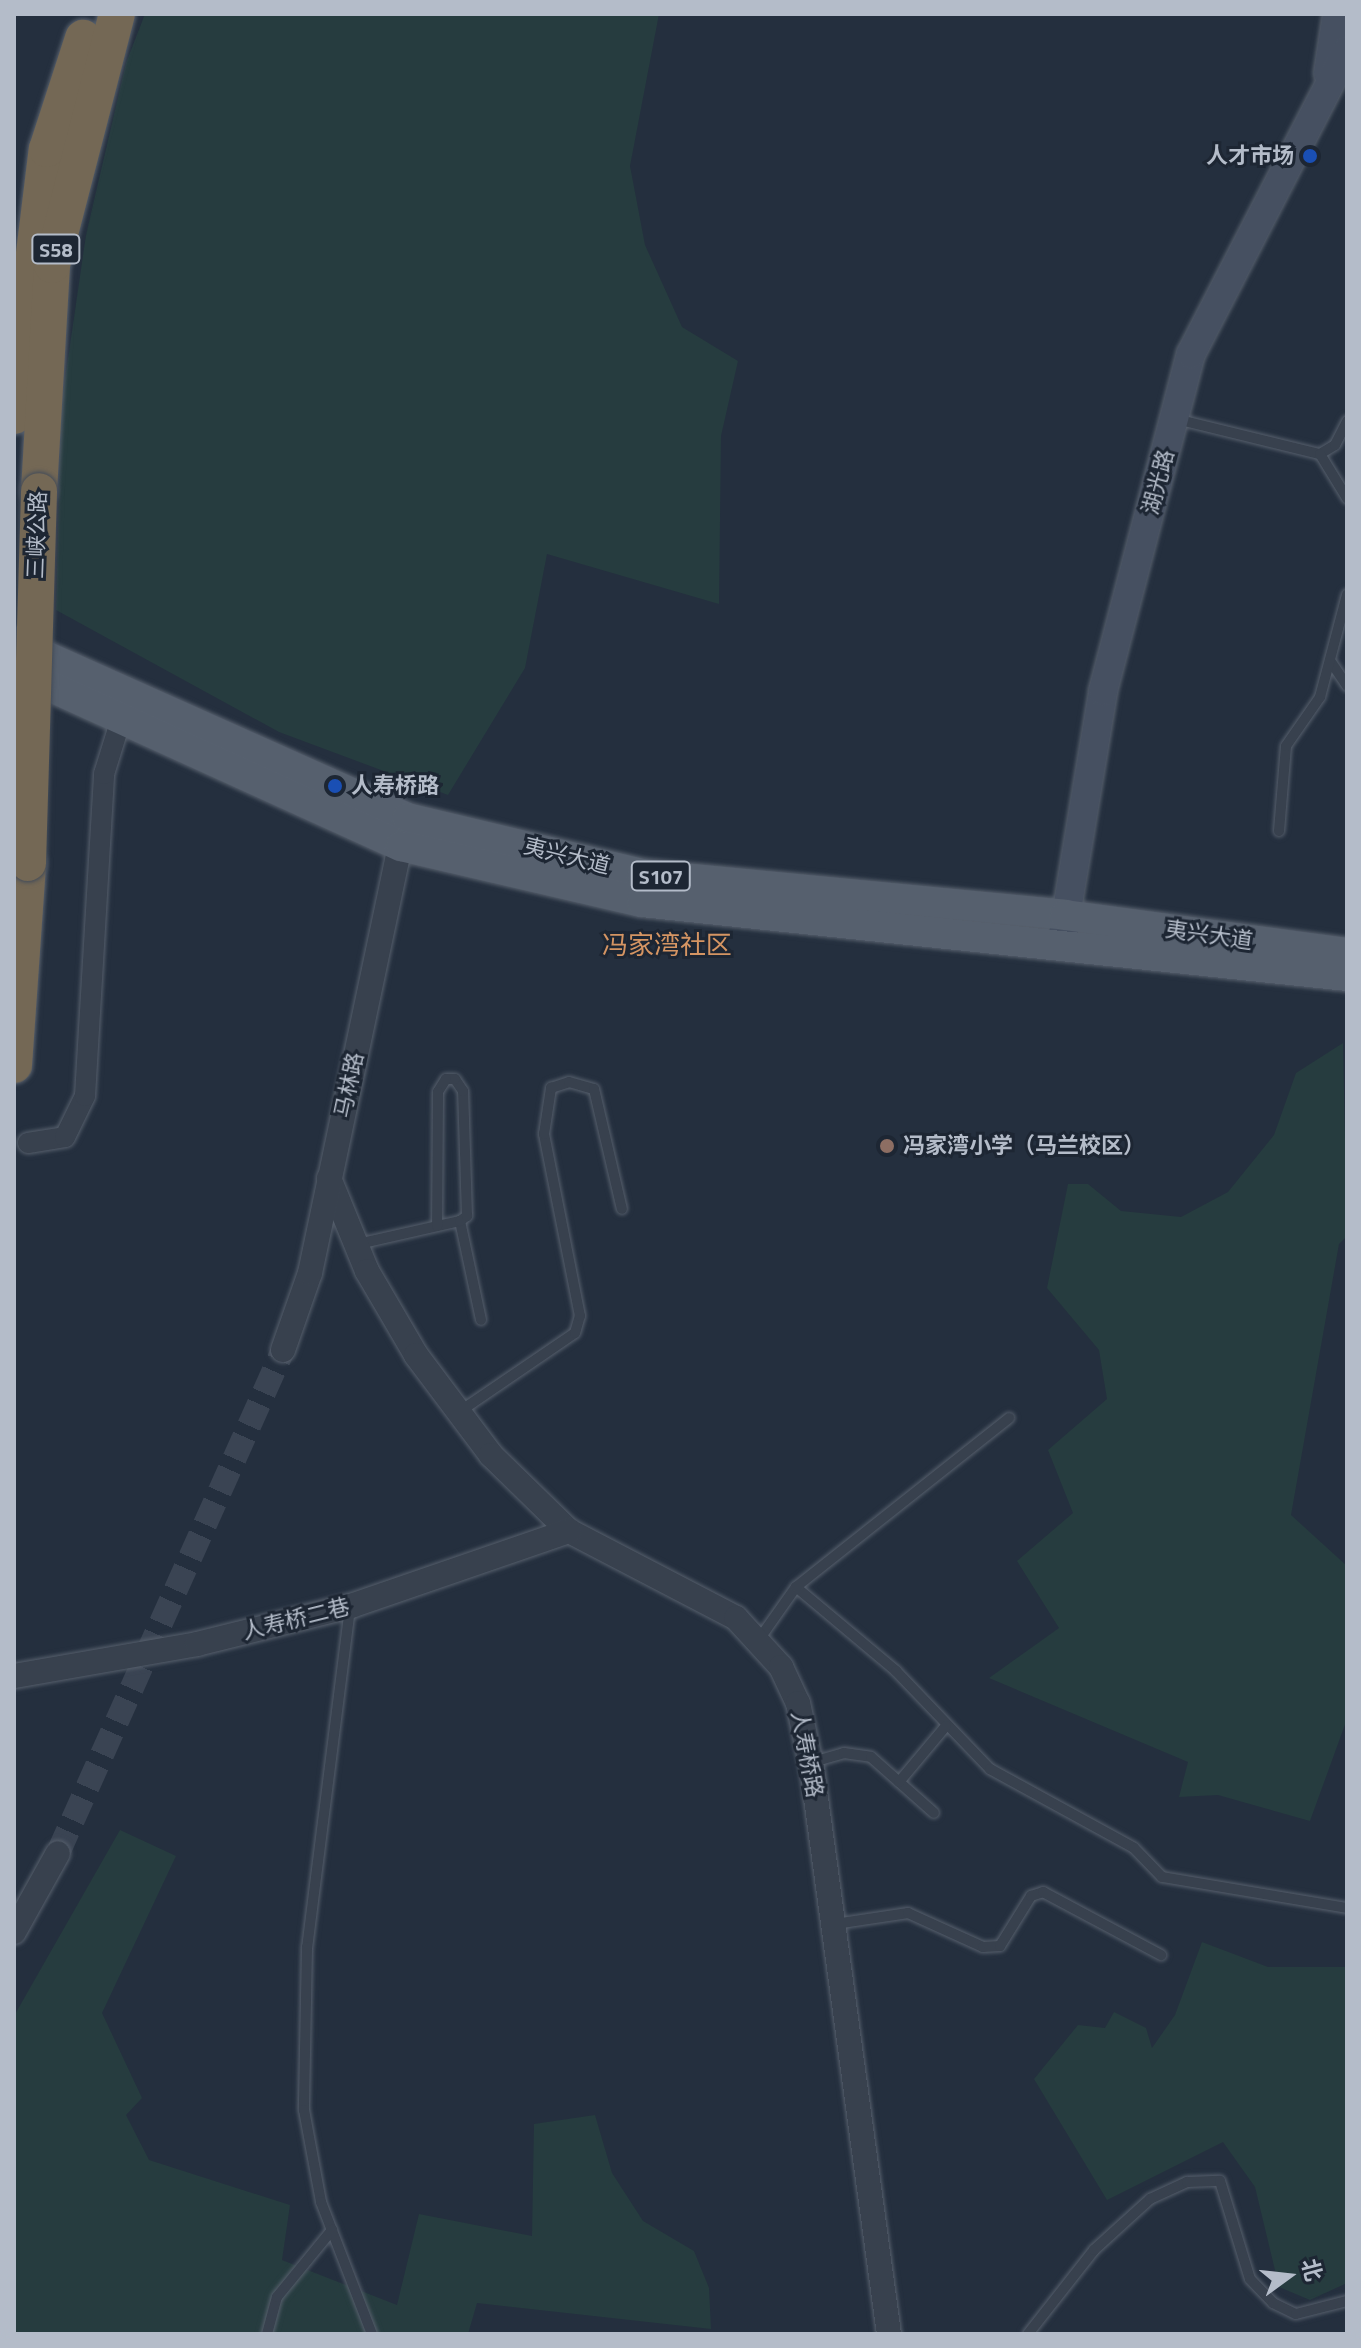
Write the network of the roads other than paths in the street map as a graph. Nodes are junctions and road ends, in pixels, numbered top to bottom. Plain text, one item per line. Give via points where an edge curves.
1 (91, 14) edge
2 (117, 14) edge
3 (1337, 14) edge
4 (1347, 50) edge
5 (1347, 61) edge
6 (1325, 93) junction
7 (14, 416) edge
8 (1174, 418) junction
9 (1347, 421) edge
10 (1320, 454) junction
11 (1347, 498) edge
12 (1347, 595) edge
13 (14, 642) edge
14 (1331, 662) junction
15 (14, 670) edge
16 (1347, 686) edge
17 (121, 719) junction
18 (1279, 831) dead end
19 (404, 832) junction
20 (1065, 915) junction
21 (1061, 946) junction
22 (1347, 953) edge
23 (1347, 976) edge
24 (14, 1065) edge
25 (28, 1143) dead end
26 (329, 1178) junction
27 (622, 1209) dead end
28 (460, 1221) junction
29 (437, 1226) junction
30 (356, 1245) junction
31 (481, 1320) dead end
32 (283, 1350) tunnel mouth
33 (457, 1413) junction
34 (1009, 1418) dead end
35 (569, 1531) junction
36 (796, 1587) junction
37 (351, 1606) junction
38 (760, 1638) junction
39 (14, 1676) edge
40 (946, 1726) junction
41 (811, 1763) junction
42 (899, 1782) junction
43 (934, 1813) dead end
44 (58, 1853) tunnel mouth
45 (1347, 1908) edge
46 (835, 1924) junction
47 (14, 1932) edge
48 (1161, 1955) dead end
49 (332, 2230) junction
50 (1347, 2301) edge
51 (267, 2334) edge
52 (372, 2334) edge
53 (889, 2334) edge
54 (1028, 2334) edge

1 - 7 highway, S58 via 47,149
2 - 24 highway, 三峡公路 / S58, bridge via 52,265 28,863
3 - 6 main road
4 - 6 main road, 湖光路
5 - 6 main road
6 - 8 main road, 湖光路 via 1191,354
8 - 10 lane
8 - 20 main road, 湖光路 via 1103,691
9 - 10 lane via 1335,445
10 - 11 lane
12 - 14 lane
13 - 19 main road, 夷兴大道 / S107
14 - 16 lane
14 - 18 lane via 1320,697 1286,746
15 - 17 main road, 夷兴大道
17 - 19 main road, 夷兴大道
17 - 25 street via 104,774 85,1096 65,1137
19 - 20 main road, 夷兴大道 / S107 via 642,874
19 - 21 main road, 夷兴大道 via 642,902
19 - 26 street, 马林路
20 - 21 main road, 湖光路
20 - 22 main road, 夷兴大道 / S107
21 - 23 main road, 夷兴大道
26 - 30 street
26 - 32 street, 马林路
27 - 33 lane via 594,1089 569,1082 551,1088 544,1134 580,1316 575,1333
28 - 29 lane
28 - 29 lane via 470,1208 463,1091 446,1079 438,1092 433,1167
28 - 31 lane
29 - 30 lane
30 - 33 street
33 - 35 street
34 - 36 lane
35 - 37 street, 人寿桥二巷
35 - 38 street
36 - 38 lane
36 - 40 lane via 896,1671
37 - 39 street, 人寿桥二巷 via 197,1644
37 - 49 lane via 307,1947 304,2110
38 - 41 street, 人寿桥路 via 798,1703
40 - 42 lane
40 - 45 lane via 990,1769 1134,1848 1162,1877
41 - 42 lane via 856,1752
41 - 46 street, 人寿桥路
42 - 43 lane
44 - 47 street
46 - 48 lane via 908,1913 983,1947 1000,1946 1031,1896 1043,1892
46 - 53 street, 人寿桥路
49 - 51 lane via 277,2297
49 - 52 lane
50 - 54 lane via 1296,2314 1273,2303 1250,2279 1220,2181 1187,2182 1150,2199 1094,2250

